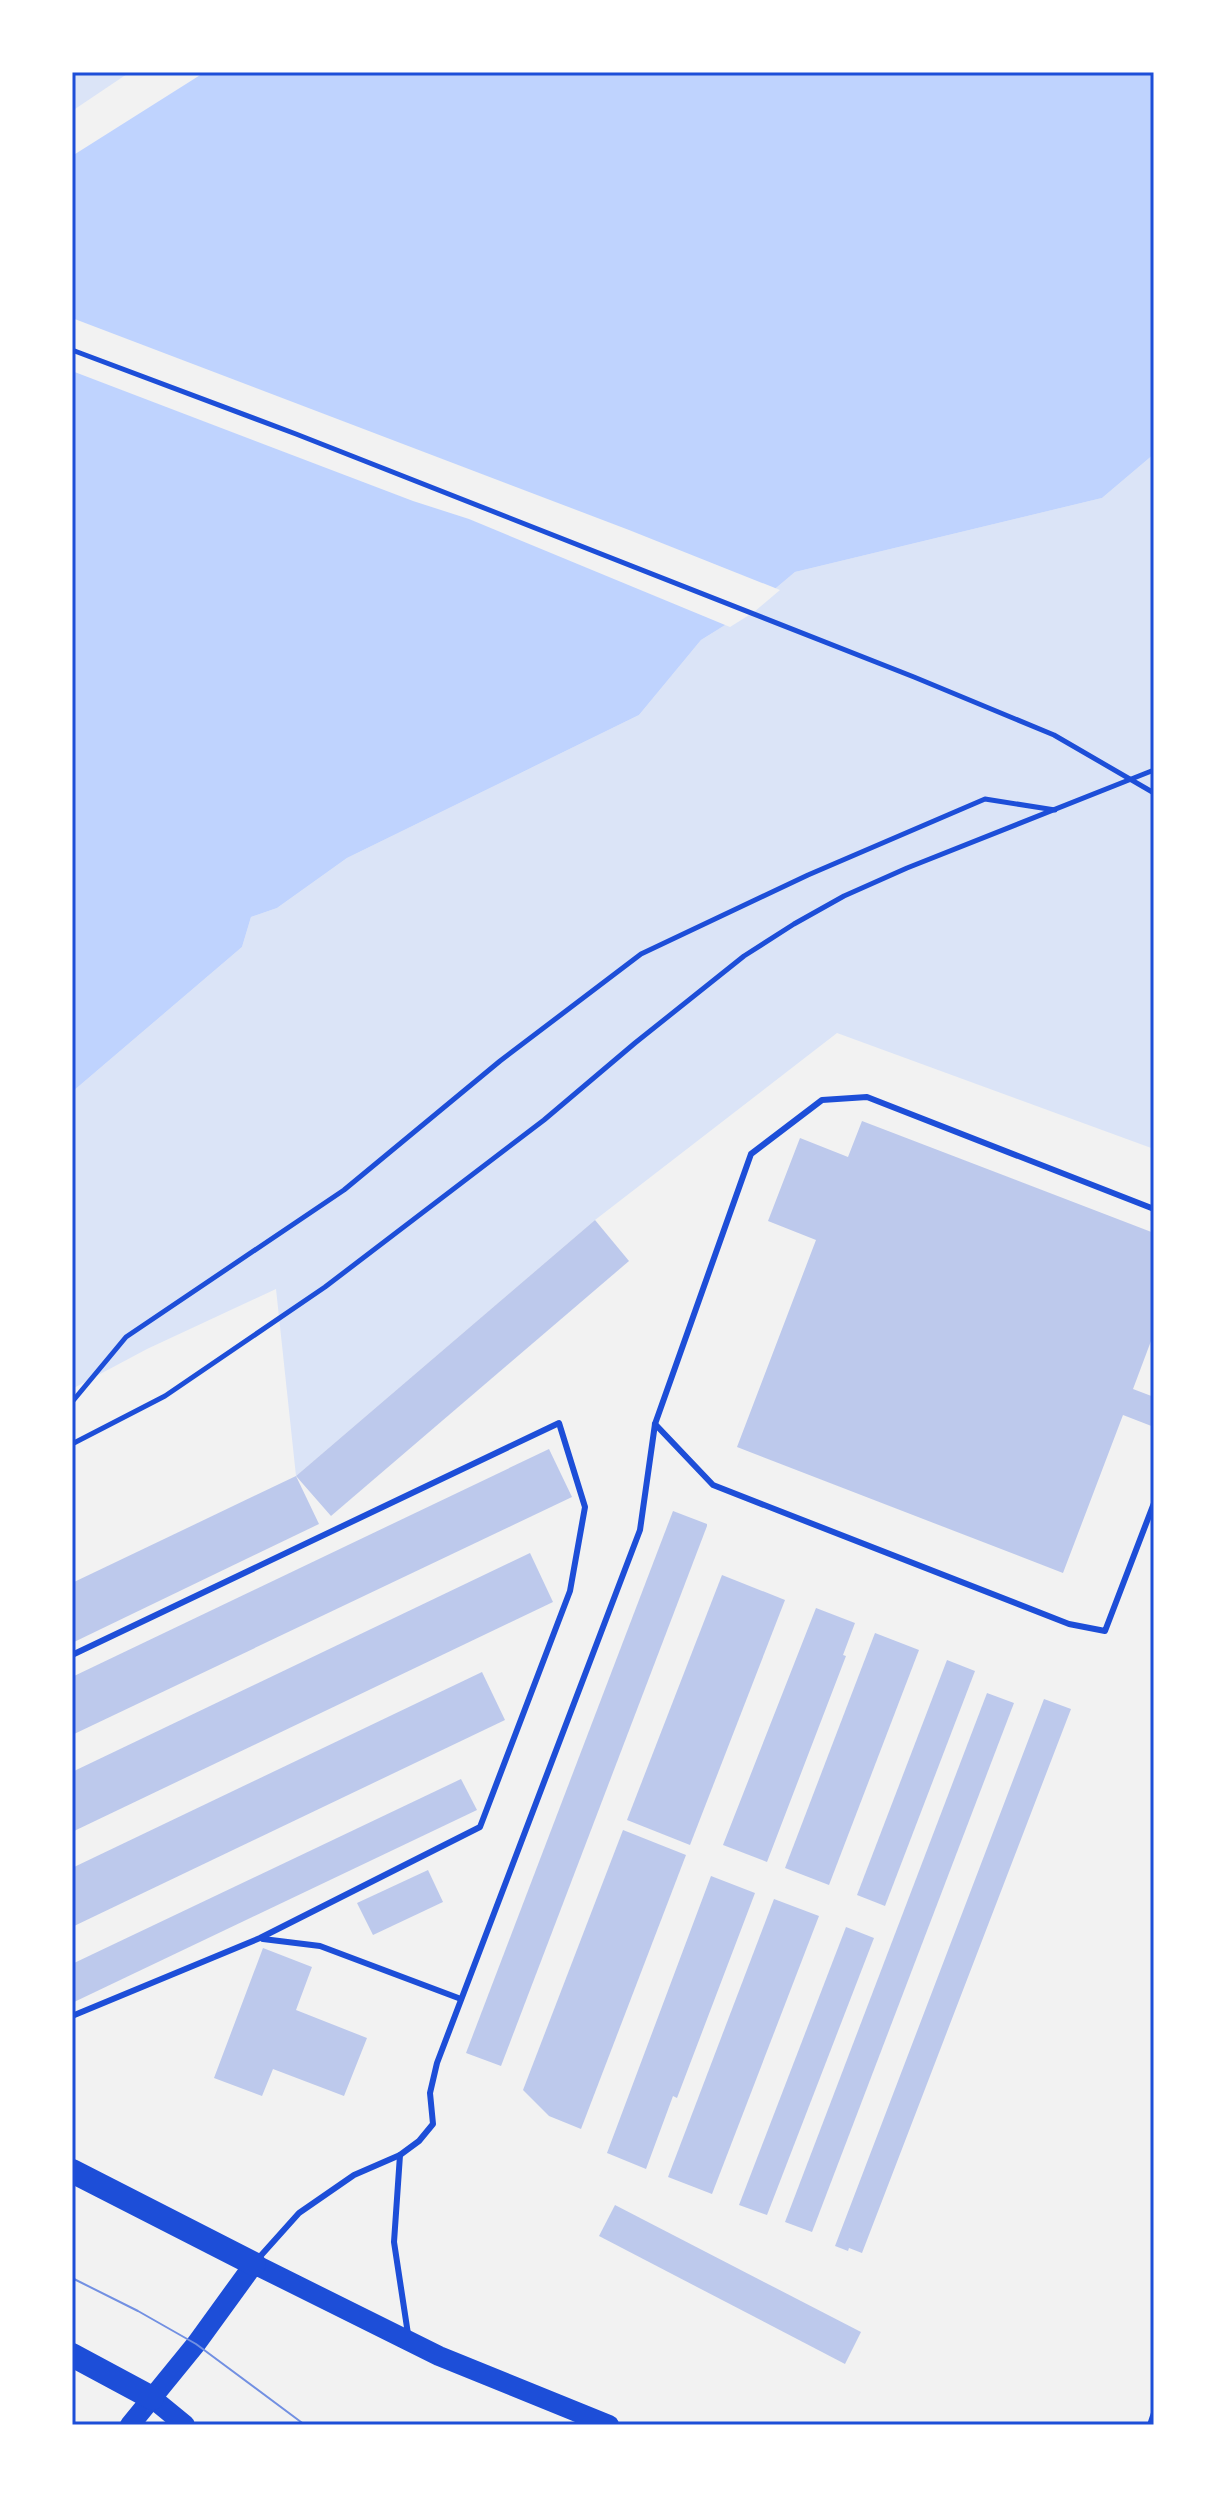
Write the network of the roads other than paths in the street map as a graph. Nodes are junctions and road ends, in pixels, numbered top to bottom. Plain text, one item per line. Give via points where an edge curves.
1 (1154, 1209) edge
2 (655, 1424) junction
3 (1154, 1503) edge
4 (72, 1655) edge
5 (260, 1938) junction
6 (461, 1999) junction
7 (72, 2016) edge
8 (400, 2155) junction
9 (72, 2171) edge
10 (254, 2264) junction
11 (410, 2341) junction
12 (83, 2361) edge
13 (152, 2398) junction
14 (1154, 2413) edge
15 (130, 2425) edge
16 (185, 2425) edge
17 (609, 2425) edge
18 (1150, 2425) edge

1 - 2 lane via 867,1097 822,1100 751,1154
2 - 3 lane via 713,1485 1069,1624 1105,1631
2 - 6 lane via 640,1530
4 - 5 lane via 559,1423 585,1507 570,1591 480,1827
5 - 6 lane via 320,1946
5 - 7 lane
6 - 8 lane via 430,2093 433,2124
8 - 10 lane via 354,2175 299,2213
8 - 11 lane via 394,2242
9 - 10 highway
10 - 11 main road
10 - 13 main road
11 - 17 main road
12 - 13 highway
13 - 15 main road
13 - 16 main road
14 - 18 lane

